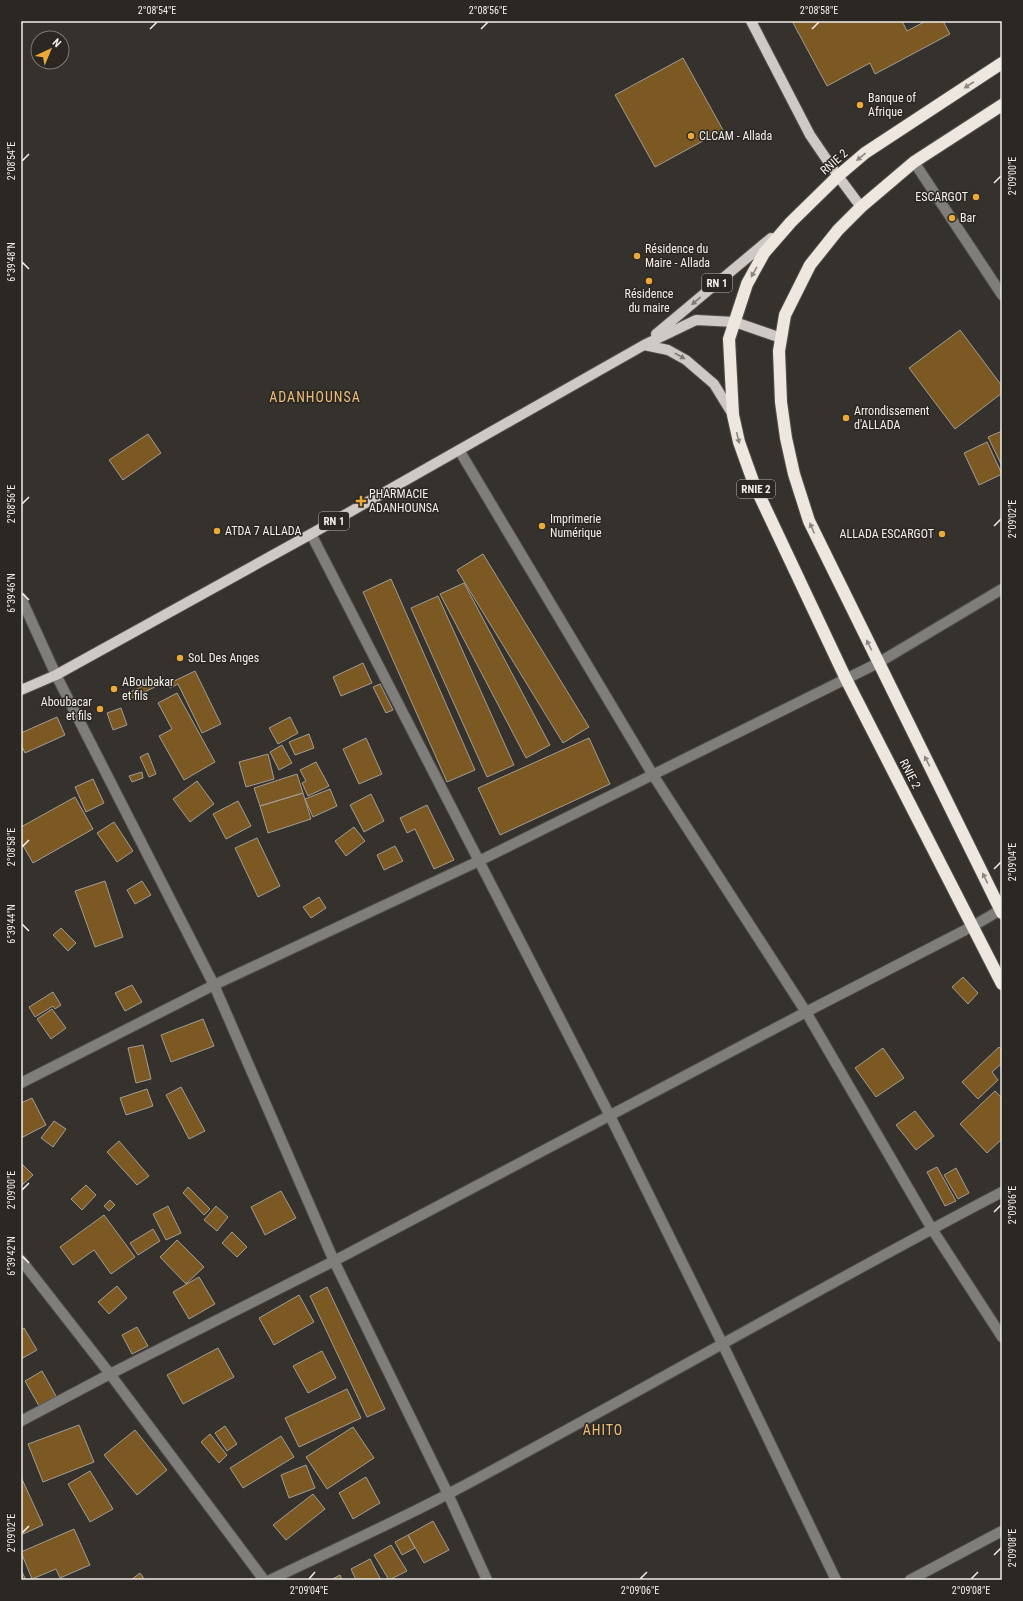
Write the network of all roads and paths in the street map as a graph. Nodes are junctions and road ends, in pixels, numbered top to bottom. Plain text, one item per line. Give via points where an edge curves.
1 (751, 21) edge
2 (1002, 63) edge
3 (1002, 105) edge
4 (914, 162) junction
5 (838, 176) junction
6 (861, 207) junction
7 (791, 222) junction
8 (1002, 295) edge
9 (735, 322) junction
10 (781, 338) junction
11 (644, 344) junction
12 (733, 415) junction
13 (459, 450) junction
14 (311, 534) junction
15 (1002, 589) edge
16 (21, 598) edge
17 (878, 663) junction
18 (56, 675) junction
19 (846, 679) junction
20 (21, 690) edge
21 (652, 775) junction
22 (479, 861) junction
23 (1002, 910) edge
24 (973, 926) junction
25 (1002, 984) edge
26 (214, 985) junction
27 (806, 1012) junction
28 (21, 1083) edge
29 (610, 1116) junction
30 (1002, 1192) edge
31 (932, 1228) junction
32 (21, 1260) edge
33 (334, 1262) junction
34 (1002, 1337) edge
35 (723, 1345) junction
36 (110, 1374) junction
37 (21, 1421) edge
38 (448, 1494) junction
39 (1002, 1531) edge
40 (264, 1580) edge
41 (270, 1580) edge
42 (487, 1580) edge
43 (836, 1580) edge
44 (910, 1580) edge

1 - 5 main road via 810,135
2 -> 5 highway, RNIE 2 / RNIE 2 via 865,153
3 - 4 highway, RNIE 2 / RNIE 2
4 - 6 highway, RNIE 2 / RNIE 2
4 - 8 street
5 - 6 main road
5 - 7 highway, RNIE 2 / RNIE 2
6 - 10 highway, RNIE 2 / RNIE 2 via 838,230 810,265 785,315
7 -> 9 highway, RNIE 2 / RNIE 2 via 764,253 747,284
7 -> 11 main road, RN 1
9 - 10 main road, RN 1
9 - 11 main road, RN 1 via 696,320
9 - 12 highway, RNIE 2 / RNIE 2 via 729,339
17 -> 10 highway, RNIE 2 / RNIE 2 via 808,521 786,438 781,402
11 -> 12 main road via 668,350 686,360 714,384
11 - 13 main road, RN 1
12 -> 19 highway, RNIE 2 / RNIE 2 via 739,442 754,484
13 - 14 main road, RN 1
13 - 21 street
14 - 18 main road, RN 1
14 - 22 street
15 - 17 street
16 - 18 street
17 - 19 street
23 -> 17 highway, RNIE 2 / RNIE 2
18 - 20 main road, RN 1
18 - 26 street
19 - 21 street
19 - 24 highway, RNIE 2 / RNIE 2
21 - 22 street
21 - 27 street
22 - 26 street
22 - 29 street
23 - 24 street
24 - 25 highway, RNIE 2 / RNIE 2
24 - 27 street
26 - 28 street
26 - 33 street
27 - 29 street
27 - 31 street
29 - 33 street
29 - 35 street
30 - 31 street
31 - 34 street
31 - 35 street
32 - 36 street
33 - 36 street
33 - 38 street
35 - 38 street
35 - 43 street
36 - 37 street
36 - 40 street
38 - 41 street
38 - 42 street
39 - 44 street

